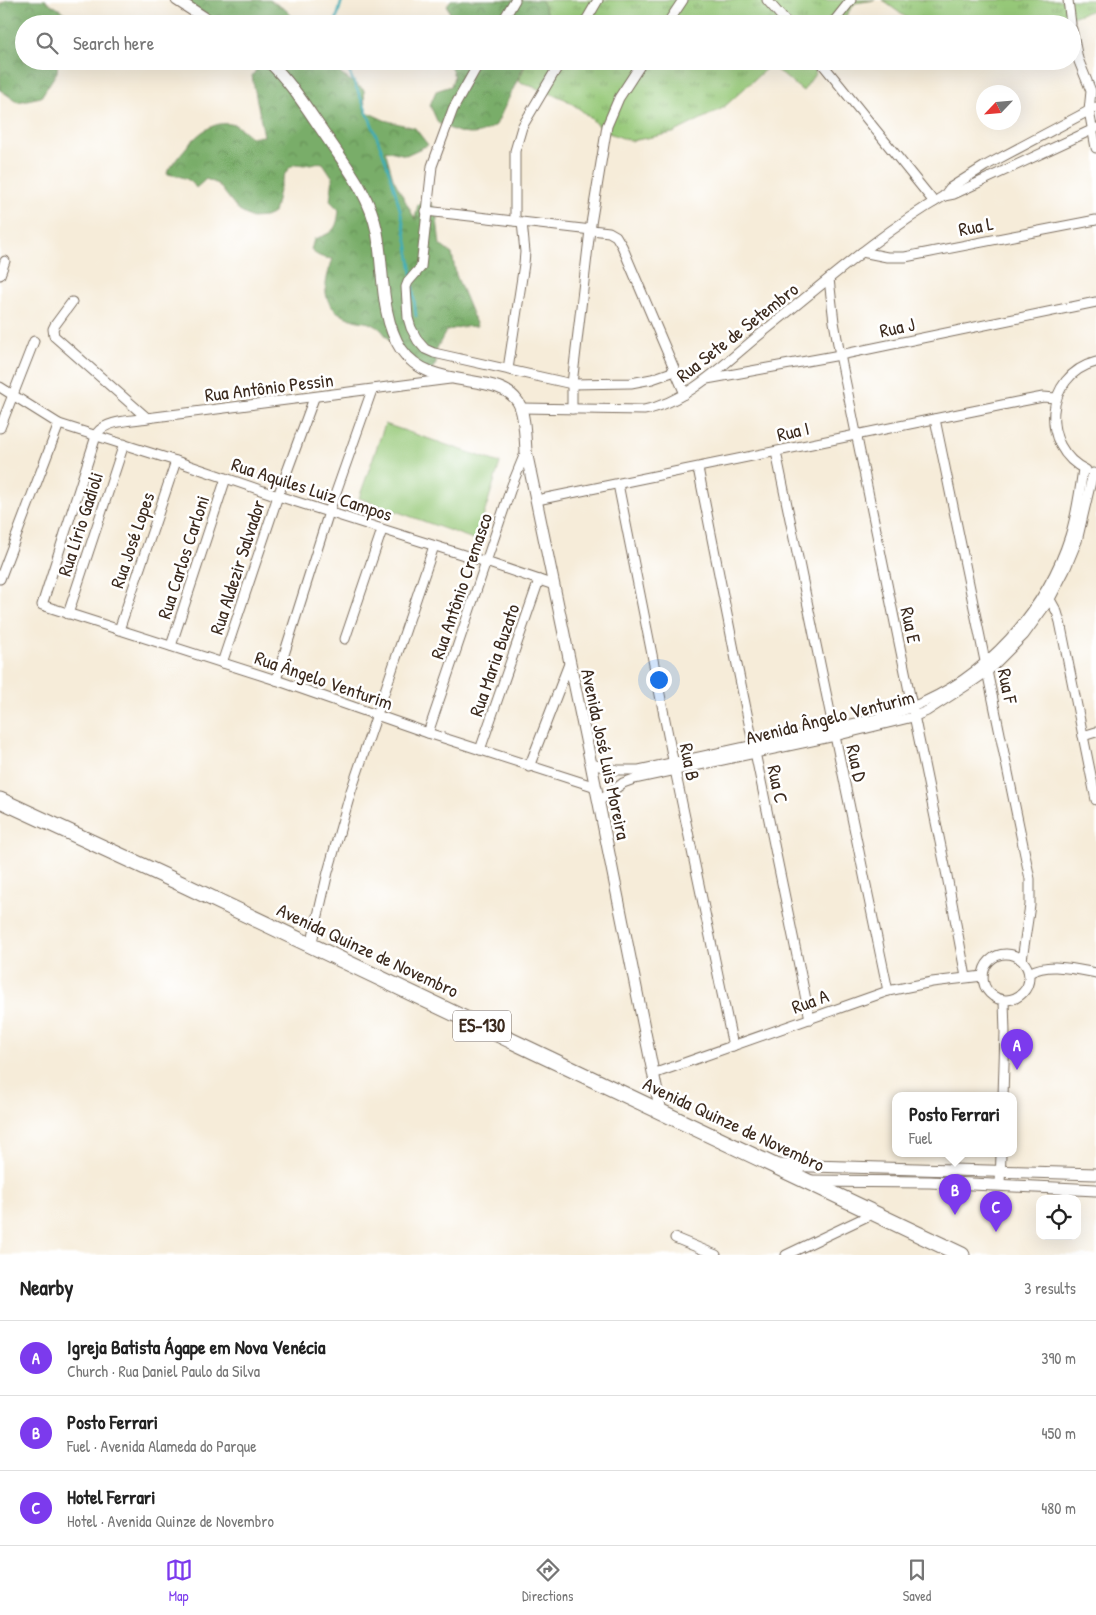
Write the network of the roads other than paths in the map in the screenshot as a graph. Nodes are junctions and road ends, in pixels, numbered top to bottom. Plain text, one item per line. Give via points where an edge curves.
1 (177, 0) edge
2 (515, 0) edge
3 (598, 0) edge
4 (682, 0) edge
5 (767, 0) edge
6 (851, 0) edge
7 (1068, 0) edge
8 (200, 15) edge
9 (506, 15) edge
10 (589, 15) edge
11 (673, 15) edge
12 (780, 15) edge
13 (839, 15) edge
14 (1070, 15) edge
15 (1081, 68) edge
16 (276, 70) edge
17 (475, 70) edge
18 (556, 70) edge
19 (637, 70) edge
20 (827, 70) edge
21 (1093, 101) edge
22 (1094, 129) edge
23 (1096, 148) edge
24 (944, 196) junction
25 (934, 202) junction
26 (426, 211) junction
27 (1096, 220) edge
28 (518, 222) junction
29 (590, 230) junction
30 (862, 252) junction
31 (5, 261) dead end
32 (0, 275) edge
33 (830, 279) junction
34 (72, 302) dead end
35 (1096, 302) edge
36 (34, 341) dead end
37 (840, 355) junction
38 (1096, 362) edge
39 (508, 369) junction
40 (675, 371) junction
41 (450, 379) junction
42 (704, 380) junction
43 (572, 384) junction
44 (0, 388) edge
45 (372, 390) junction
46 (685, 394) junction
47 (13, 395) junction
48 (314, 398) junction
49 (1056, 398) junction
50 (520, 406) junction
51 (572, 409) junction
52 (147, 418) junction
53 (936, 420) junction
54 (59, 424) junction
55 (0, 428) edge
56 (856, 434) junction
57 (96, 436) junction
58 (124, 444) junction
59 (526, 451) junction
60 (776, 452) junction
61 (176, 461) junction
62 (698, 468) junction
63 (1083, 468) junction
64 (1095, 473) edge
65 (226, 478) junction
66 (618, 484) junction
67 (278, 496) junction
68 (537, 500) junction
69 (329, 512) junction
70 (382, 530) junction
71 (434, 546) junction
72 (486, 562) junction
73 (0, 579) edge
74 (539, 580) junction
75 (554, 585) junction
76 (1048, 596) junction
77 (68, 614) junction
78 (119, 630) junction
79 (345, 639) dead end
80 (170, 646) junction
81 (570, 661) junction
82 (222, 663) junction
83 (987, 666) junction
84 (276, 680) junction
85 (911, 707) junction
86 (376, 715) junction
87 (913, 717) junction
88 (834, 732) junction
89 (1096, 732) edge
90 (428, 733) junction
91 (1083, 736) junction
92 (754, 749) junction
93 (480, 750) junction
94 (591, 764) junction
95 (674, 766) junction
96 (529, 767) junction
97 (596, 787) junction
98 (0, 800) edge
99 (1096, 800) edge
100 (598, 802) junction
101 (311, 946) junction
102 (1022, 960) junction
103 (1029, 973) junction
104 (1096, 973) edge
105 (983, 976) junction
106 (966, 977) junction
107 (888, 992) junction
108 (1004, 1001) junction
109 (810, 1018) junction
110 (733, 1046) junction
111 (653, 1074) junction
112 (1003, 1092) edge
113 (661, 1112) junction
114 (1001, 1157) edge
115 (773, 1165) junction
116 (1000, 1172) junction
117 (1096, 1174) edge
118 (808, 1181) junction
119 (1000, 1185) junction
120 (1096, 1190) edge
121 (874, 1213) junction
122 (675, 1238) dead end
123 (716, 1255) edge
124 (786, 1255) edge
125 (962, 1255) edge

1 - 8 street
2 - 9 street
3 - 10 street
4 - 11 street
5 - 12 street
6 - 13 street
7 - 14 street
15 - 21 street
16 - 41 street via 295,91 368,202 378,233 390,321 402,351 424,369
17 - 26 street via 453,109 432,166
18 - 28 street via 522,127 515,151
19 - 29 street via 619,98 607,126
20 - 25 street
21 - 22 street
21 - 24 street, Rua Sete de Setembro via 950,188
22 - 23 street
22 - 24 street, Rua Sete de Setembro via 969,188
24 - 25 street, Rua Sete de Setembro
25 - 30 street, Rua Sete de Setembro
26 - 28 street
26 - 39 street via 420,267 406,287 411,328 425,349 434,354
27 - 30 street, Rua L via 905,257
28 - 29 street
28 - 39 street via 525,252
29 - 40 street via 616,236
29 - 43 street
30 - 33 street, Rua Sete de Setembro
31 - 32 street
33 - 37 street, Rua E
33 - 42 street, Rua Sete de Setembro
34 - 52 street via 55,325 54,336
35 - 37 street, Rua J
36 - 47 street
37 - 42 street, Rua J
37 - 56 street, Rua E
38 - 49 street via 1074,372
39 - 43 street
40 - 43 street via 631,383
40 - 46 street
41 - 45 street, Rua Antônio Pessin
41 - 50 street via 496,387
42 - 46 street, Rua Sete de Setembro
43 - 51 street
44 - 47 street, Rua Aquiles Luiz Campos
45 - 48 street, Rua Antônio Pessin
45 - 69 street
46 - 51 street, Rua Sete de Setembro via 658,408 644,410
47 - 54 street, Rua Aquiles Luiz Campos
47 - 55 street
48 - 52 street, Rua Antônio Pessin
48 - 67 street, Rua Aldezir Salvador
49 - 53 street, Rua I via 1034,398
49 - 63 street via 1054,431 1070,459
50 - 51 street, Rua Sete de Setembro
50 - 59 street, Avenida José Luis Moreira
52 - 57 street, Rua Antônio Pessin via 109,425
53 - 56 street, Rua I
53 - 83 street, Rua F
54 - 57 street, Rua Aquiles Luiz Campos
54 - 73 street
56 - 60 street, Rua I
56 - 85 street, Rua E
57 - 58 street, Rua Aquiles Luiz Campos
57 - 77 street, Rua Ângelo Venturim via 42,605
58 - 61 street, Rua Aquiles Luiz Campos
58 - 77 street, Rua Lírio Gadioli
59 - 68 street, Avenida José Luis Moreira
59 - 72 street, Rua Antônio Cremasco
60 - 62 street, Rua I
60 - 88 street, Rua D
61 - 65 street, Rua Aquiles Luiz Campos
61 - 78 street, Rua José Lopes
62 - 66 street, Rua I
62 - 92 street, Rua C
63 - 64 street
63 - 76 street, Avenida Ângelo Venturim via 1070,536
64 - 76 street, Avenida Ângelo Venturim via 1077,541 1065,570
65 - 67 street, Rua Aquiles Luiz Campos
65 - 80 street, Rua Carlos Carloni
66 - 68 street, Rua I
66 - 95 street, Rua B
67 - 69 street, Rua Aquiles Luiz Campos
67 - 82 street, Rua Aldezir Salvador
68 - 75 street, Avenida José Luis Moreira
69 - 70 street, Rua Aquiles Luiz Campos
69 - 84 street
70 - 71 street, Rua Aquiles Luiz Campos
70 - 79 street
71 - 72 street, Rua Aquiles Luiz Campos
71 - 86 street
72 - 74 street, Rua Aquiles Luiz Campos
72 - 90 street, Rua Antônio Cremasco
74 - 75 street, Rua Aquiles Luiz Campos
74 - 93 street, Rua Maria Buzato
75 - 81 street, Avenida José Luis Moreira
76 - 83 street, Avenida Ângelo Venturim via 1024,635
76 - 91 street via 1060,622
77 - 78 street, Rua Ângelo Venturim
78 - 80 street, Rua Ângelo Venturim
80 - 82 street, Rua Ângelo Venturim
81 - 94 street, Avenida José Luis Moreira
81 - 96 street
82 - 84 street, Rua Ângelo Venturim
83 - 85 street, Avenida Ângelo Venturim
83 - 87 street, Avenida Ângelo Venturim via 943,701
83 - 102 street, Rua F via 1030,879 1030,905
84 - 86 street, Rua Ângelo Venturim
85 - 87 street, Rua E
85 - 88 street, Avenida Ângelo Venturim
86 - 90 street, Rua Ângelo Venturim
86 - 101 street via 328,872
87 - 88 street, Avenida Ângelo Venturim
87 - 106 street, Rua E
88 - 92 street, Avenida Ângelo Venturim
88 - 107 street, Rua D
89 - 91 street
90 - 93 street, Rua Ângelo Venturim
91 - 99 street
92 - 95 street, Avenida Ângelo Venturim
92 - 109 street, Rua C
93 - 96 street, Rua Ângelo Venturim
94 - 95 street, Avenida Ângelo Venturim via 629,771
94 - 97 street, Avenida José Luis Moreira
95 - 100 street, Avenida Ângelo Venturim via 623,783
95 - 110 street, Rua B
96 - 97 street, Rua Ângelo Venturim
97 - 100 street, Avenida José Luis Moreira
98 - 101 main road, Avenida Quinze de Novembro / ES-130
100 - 111 street, Avenida José Luis Moreira
101 - 113 main road, Avenida Quinze de Novembro / ES-130
102 - 103 street
102 - 105 street via 1016,955 1000,954 988,962
103 - 104 street via 1056,967
103 - 108 street via 1029,982 1021,996
105 - 106 street, Rua A
105 - 108 street via 992,996
106 - 107 street, Rua A
107 - 109 street, Rua A
108 - 112 street
109 - 110 street, Rua A
110 - 111 street, Rua A
111 - 113 street, Avenida José Luis Moreira
113 - 115 main road, Avenida Quinze de Novembro / ES-130
114 - 116 street
115 - 116 street
115 - 118 main road, Avenida Quinze de Novembro / ES-130
116 - 117 street
116 - 119 street
118 - 119 street
118 - 121 main road, Avenida Quinze de Novembro / ES-130
119 - 120 street
121 - 124 street
121 - 125 main road, Avenida Quinze de Novembro / ES-130
122 - 123 street

